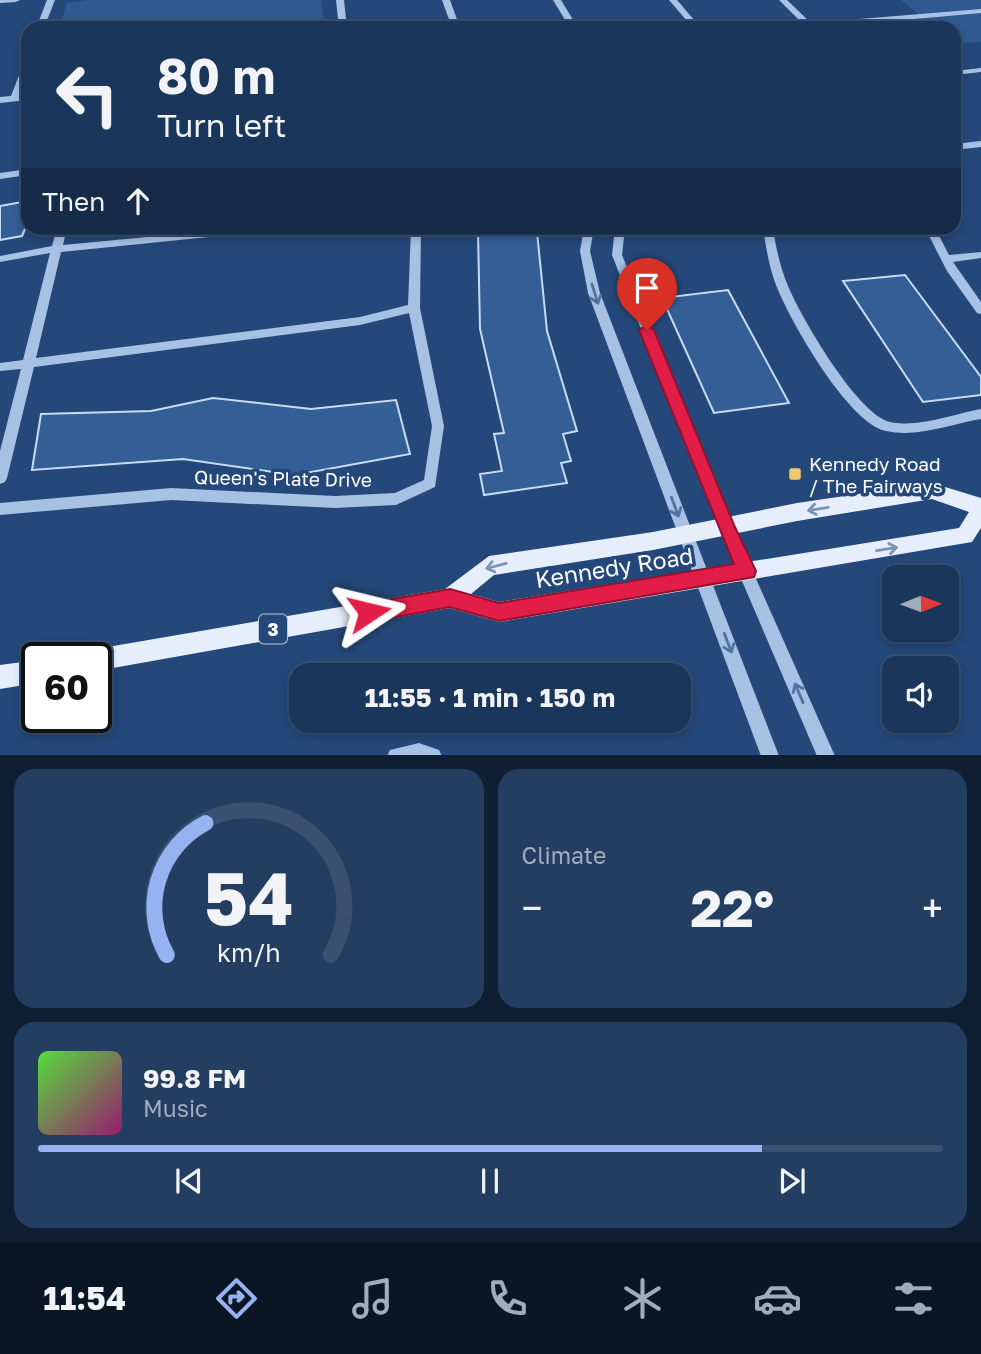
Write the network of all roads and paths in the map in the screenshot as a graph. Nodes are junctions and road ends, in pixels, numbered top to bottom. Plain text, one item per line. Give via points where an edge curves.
1 (16, 0) edge
2 (51, 0) edge
3 (340, 0) edge
4 (446, 0) edge
5 (557, 0) edge
6 (673, 0) edge
7 (783, 0) edge
8 (0, 1) edge
9 (981, 11) edge
10 (43, 21) edge
11 (342, 21) edge
12 (454, 21) edge
13 (570, 21) edge
14 (691, 21) edge
15 (804, 21) edge
16 (874, 21) edge
17 (981, 70) edge
18 (961, 72) edge
19 (21, 81) edge
20 (15, 98) junction
21 (21, 98) edge
22 (0, 100) edge
23 (981, 144) edge
24 (961, 146) edge
25 (21, 173) edge
26 (0, 176) edge
27 (60, 235) edge
28 (198, 235) edge
29 (416, 235) edge
30 (588, 235) edge
31 (619, 235) edge
32 (769, 235) edge
33 (934, 235) edge
34 (56, 249) junction
35 (981, 255) edge
36 (0, 259) edge
37 (946, 259) junction
38 (414, 308) junction
39 (981, 310) edge
40 (28, 362) junction
41 (0, 367) edge
42 (981, 414) edge
43 (0, 478) edge
44 (0, 509) edge
45 (981, 509) edge
46 (725, 525) junction
47 (684, 533) junction
48 (747, 571) junction
49 (704, 579) junction
50 (450, 598) junction
51 (112, 657) edge
52 (21, 674) edge
53 (0, 677) edge
54 (396, 755) edge
55 (433, 755) edge
56 (770, 755) edge
57 (826, 755) edge

1 - 8 street
2 - 10 street
3 - 11 street
4 - 12 street
5 - 13 street
6 - 14 street
7 - 15 street
9 - 16 street
17 - 18 street
19 - 20 street
20 - 21 street
20 - 22 street
23 - 24 street
25 - 26 street
27 - 34 street
28 - 34 street
29 - 38 street, Queen's Plate Drive
30 -> 47 street via 585,251 594,293
31 - 46 street via 617,256
32 - 42 street via 772,257 797,318 844,390 867,416 884,426 919,426
33 - 37 street
34 - 36 street
34 - 40 street
35 - 37 street
37 - 39 street
38 - 40 street via 360,321
38 - 44 street, Queen's Plate Drive via 438,426 429,483 396,499 335,502 171,494
40 - 41 street
40 - 43 street
45 -> 46 main road, Kennedy Road / 3 via 932,491
48 -> 45 main road, Kennedy Road / 3 via 965,537
46 - 47 main road, Kennedy Road / 3
46 - 48 street
47 - 49 street
47 -> 50 main road, Kennedy Road / 3 via 489,565
48 - 49 main road, Kennedy Road / 3
57 -> 48 street
49 - 50 main road, Kennedy Road / 3 via 499,612
49 -> 56 street
50 - 51 main road, Kennedy Road / 3
52 - 53 main road
54 - 55 street

